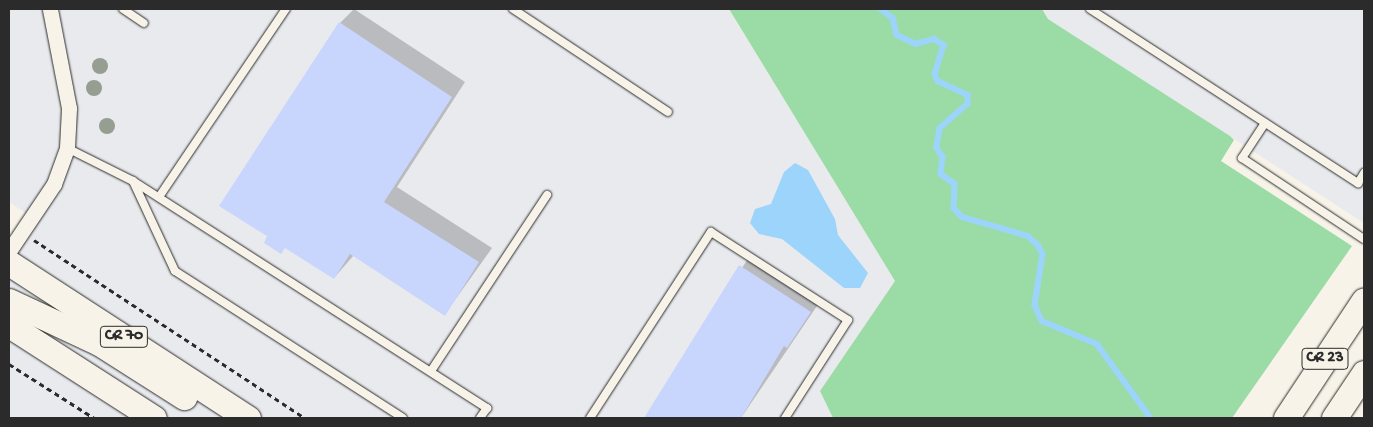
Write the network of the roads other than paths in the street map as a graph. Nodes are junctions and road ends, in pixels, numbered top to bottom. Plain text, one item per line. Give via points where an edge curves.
1 (50, 9) edge
2 (123, 9) edge
3 (286, 9) edge
4 (514, 9) edge
5 (1090, 9) edge
6 (144, 22) dead end
7 (668, 112) dead end
8 (1265, 123) junction
9 (67, 148) junction
10 (1364, 173) edge
11 (133, 181) junction
12 (547, 195) dead end
13 (159, 197) junction
14 (1364, 239) edge
15 (9, 251) edge
16 (9, 262) edge
17 (1364, 300) edge
18 (9, 302) edge
19 (9, 325) edge
20 (432, 371) junction
21 (1364, 372) edge
22 (243, 415) edge
23 (154, 418) edge
24 (403, 418) edge
25 (480, 418) edge
26 (590, 418) edge
27 (785, 418) edge
28 (1286, 418) edge
29 (1334, 418) edge

1 - 9 street via 69,108
2 - 6 lane
3 - 13 lane
4 - 7 lane
5 - 8 lane
8 - 10 lane via 1358,183
8 - 14 lane via 1242,158
9 - 11 lane
9 - 15 street via 54,184
11 - 13 lane
11 - 24 lane via 175,271
12 - 20 lane
13 - 20 lane
16 - 22 main road, CR 70
17 - 28 main road, CR 23
18 - 22 main road via 98,343 191,401
19 - 23 main road
20 - 25 lane via 487,408
21 - 29 main road, CR 23
26 - 27 lane via 712,232 848,320

